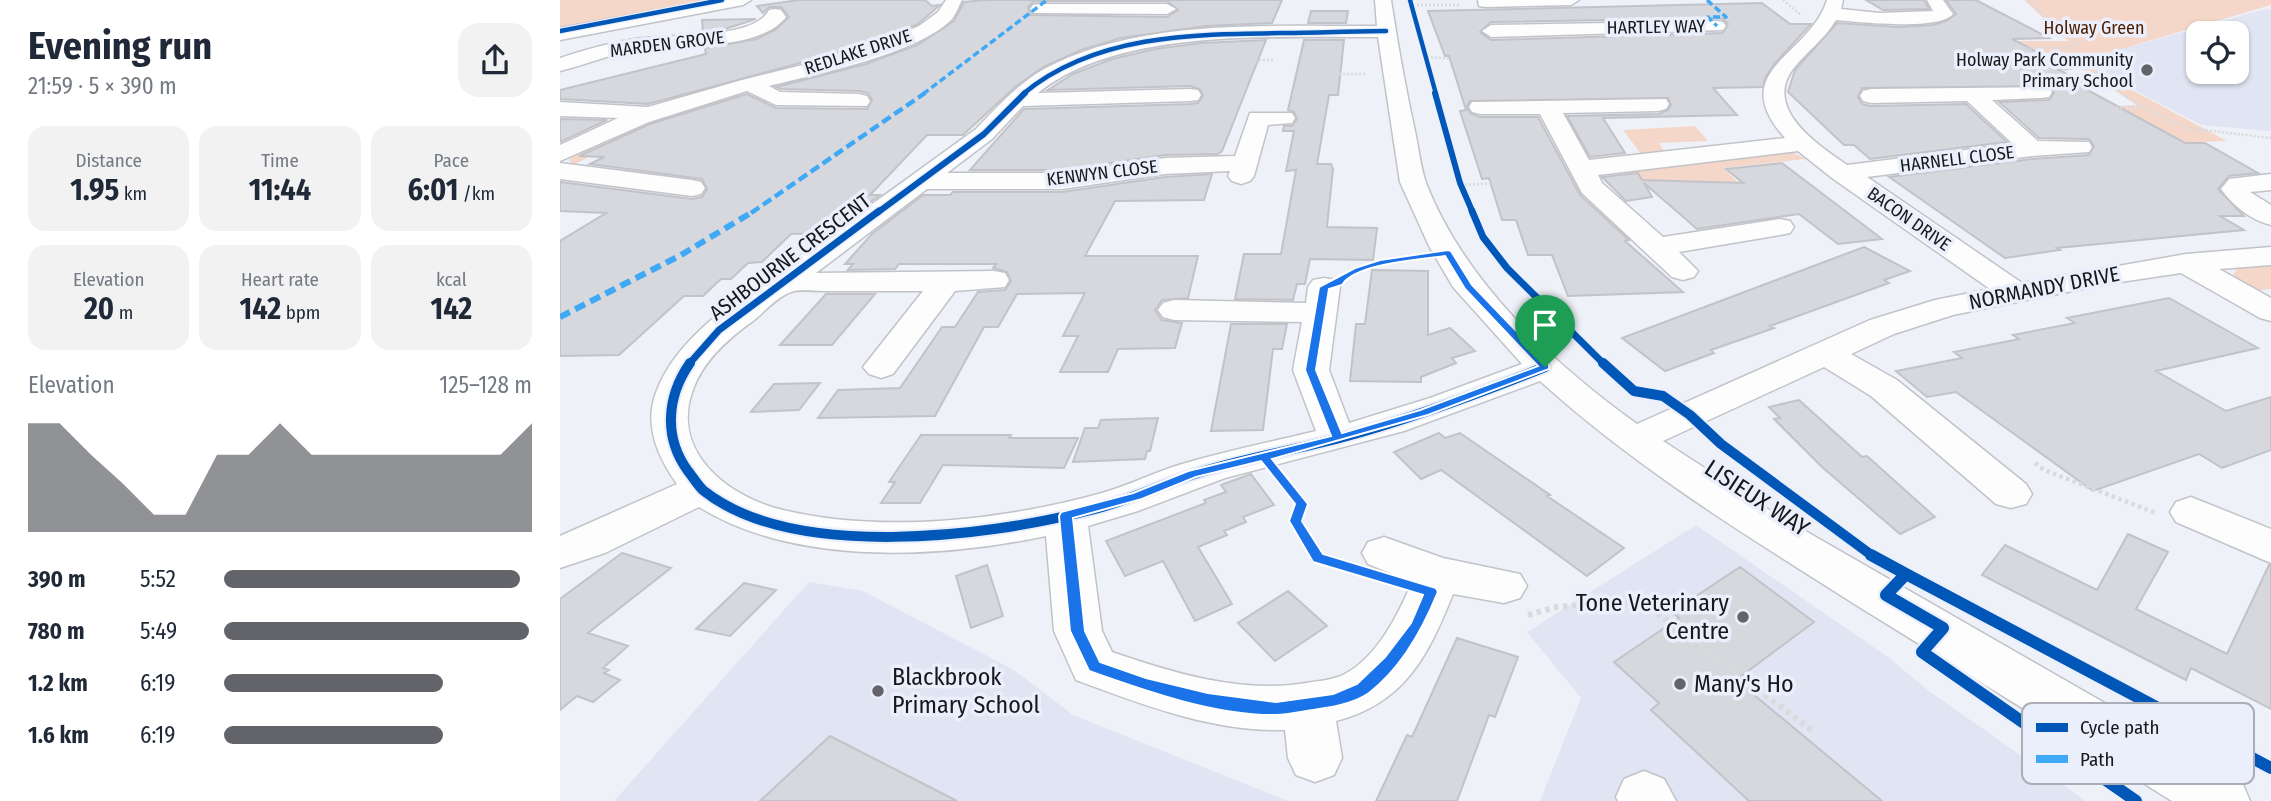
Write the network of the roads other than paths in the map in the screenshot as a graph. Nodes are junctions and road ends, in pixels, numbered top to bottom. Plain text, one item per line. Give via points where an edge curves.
1 (743, 0) edge
2 (954, 0) edge
3 (1573, 0) edge
4 (1506, 1) edge
5 (1485, 2) edge
6 (1829, 4) edge
7 (1039, 9) dead end
8 (1947, 12) edge
9 (1384, 16) edge
10 (799, 20) road end
11 (1717, 26) dead end
12 (1177, 27) edge
13 (1595, 28) junction
14 (1491, 31) dead end
15 (560, 34) edge
16 (560, 65) edge
17 (749, 84) junction
18 (1197, 87) road end
19 (2041, 92) dead end
20 (1973, 93) junction
21 (1871, 96) dead end
22 (1017, 100) junction
23 (859, 102) dead end
24 (1658, 104) dead end
25 (1480, 107) dead end
26 (1548, 107) junction
27 (560, 109) edge
28 (652, 114) junction
29 (1284, 118) dead end
30 (1804, 143) junction
31 (2080, 148) road end
32 (2032, 149) junction
33 (560, 154) edge
34 (560, 171) edge
35 (1584, 173) junction
36 (1841, 173) junction
37 (690, 179) road end
38 (918, 181) junction
39 (2271, 182) edge
40 (2271, 218) edge
41 (1780, 227) dead end
42 (1655, 247) junction
43 (2271, 256) edge
44 (2186, 263) junction
45 (1683, 271) dead end
46 (994, 280) dead end
47 (782, 282) junction
48 (946, 282) junction
49 (2015, 292) junction
50 (1174, 310) dead end
51 (2271, 311) edge
52 (1824, 352) junction
53 (881, 367) dead end
54 (1545, 367) junction
55 (1338, 438) junction
56 (1634, 440) junction
57 (702, 489) junction
58 (2011, 494) dead end
59 (2191, 512) road end
60 (1066, 516) junction
61 (2271, 547) edge
62 (560, 552) edge
63 (1370, 561) road end
64 (1438, 574) junction
65 (1509, 602) road end
66 (2058, 703) edge
67 (1308, 704) junction
68 (1315, 758) dead end
69 (2194, 784) edge
70 (2222, 801) edge

1 - 15 street
2 - 17 street, REDLAKE DRIVE via 947,15 910,37 865,54
3 - 4 street, HARTLEY WAY
3 - 13 street, HARTLEY WAY
4 - 5 street, HARTLEY WAY
6 - 8 street, BACON DRIVE via 1880,18 1931,18
6 - 30 street, BACON DRIVE via 1774,86 1773,98 1786,125
7 - 12 street via 1098,6
9 - 12 street, ASHBOURNE CRESCENT via 1241,33
9 - 54 street, LISIEUX WAY via 1413,181 1469,287
10 - 16 street, MARDEN GROVE via 774,17 749,32 643,43
11 - 13 street, HARTLEY WAY
12 - 22 street, ASHBOURNE CRESCENT via 1088,57 1051,74
13 - 14 street, HARTLEY WAY
17 - 23 street, REDLAKE DRIVE via 776,97
17 - 28 street, REDLAKE DRIVE
18 - 22 street
19 - 20 street
20 - 21 street
20 - 32 street, HARNELL CLOSE
22 - 38 street, ASHBOURNE CRESCENT via 984,134
24 - 26 street
25 - 26 street
26 - 35 street
27 - 28 street
28 - 33 street, REDLAKE DRIVE
29 - 38 street, KENWYN CLOSE via 1260,114 1242,169 1165,166 1062,181
30 - 35 street
30 - 36 street, BACON DRIVE
31 - 32 street, HARNELL CLOSE
32 - 36 street, HARNELL CLOSE
34 - 37 street via 659,185
35 - 42 street via 1591,187
36 - 49 street, BACON DRIVE
38 - 47 street, ASHBOURNE CRESCENT
39 - 40 street via 2234,189
41 - 42 street
42 - 45 street
43 - 44 street, NORMANDY DRIVE
44 - 49 street, NORMANDY DRIVE
44 - 51 street
46 - 48 street
47 - 48 street
47 - 57 street, ASHBOURNE CRESCENT via 719,330 692,358 676,384 669,430 682,465
48 - 53 street
49 - 52 street, NORMANDY DRIVE via 1920,315
50 - 55 street via 1322,300 1311,370
52 - 56 street, NORMANDY DRIVE
52 - 58 street via 1884,388
54 - 55 street, ASHBOURNE CRESCENT
54 - 56 street, LISIEUX WAY
55 - 60 street, ASHBOURNE CRESCENT via 1192,474
56 - 66 street, LISIEUX WAY via 1759,524
57 - 60 street, ASHBOURNE CRESCENT via 722,506 747,516 844,535 951,535
57 - 62 street
59 - 61 street
60 - 67 street via 1078,631 1094,666 1145,685 1208,700 1276,709
63 - 64 street
64 - 65 street
64 - 67 street via 1417,626 1391,661 1363,689
67 - 68 street
69 - 70 street, LISIEUX WAY

